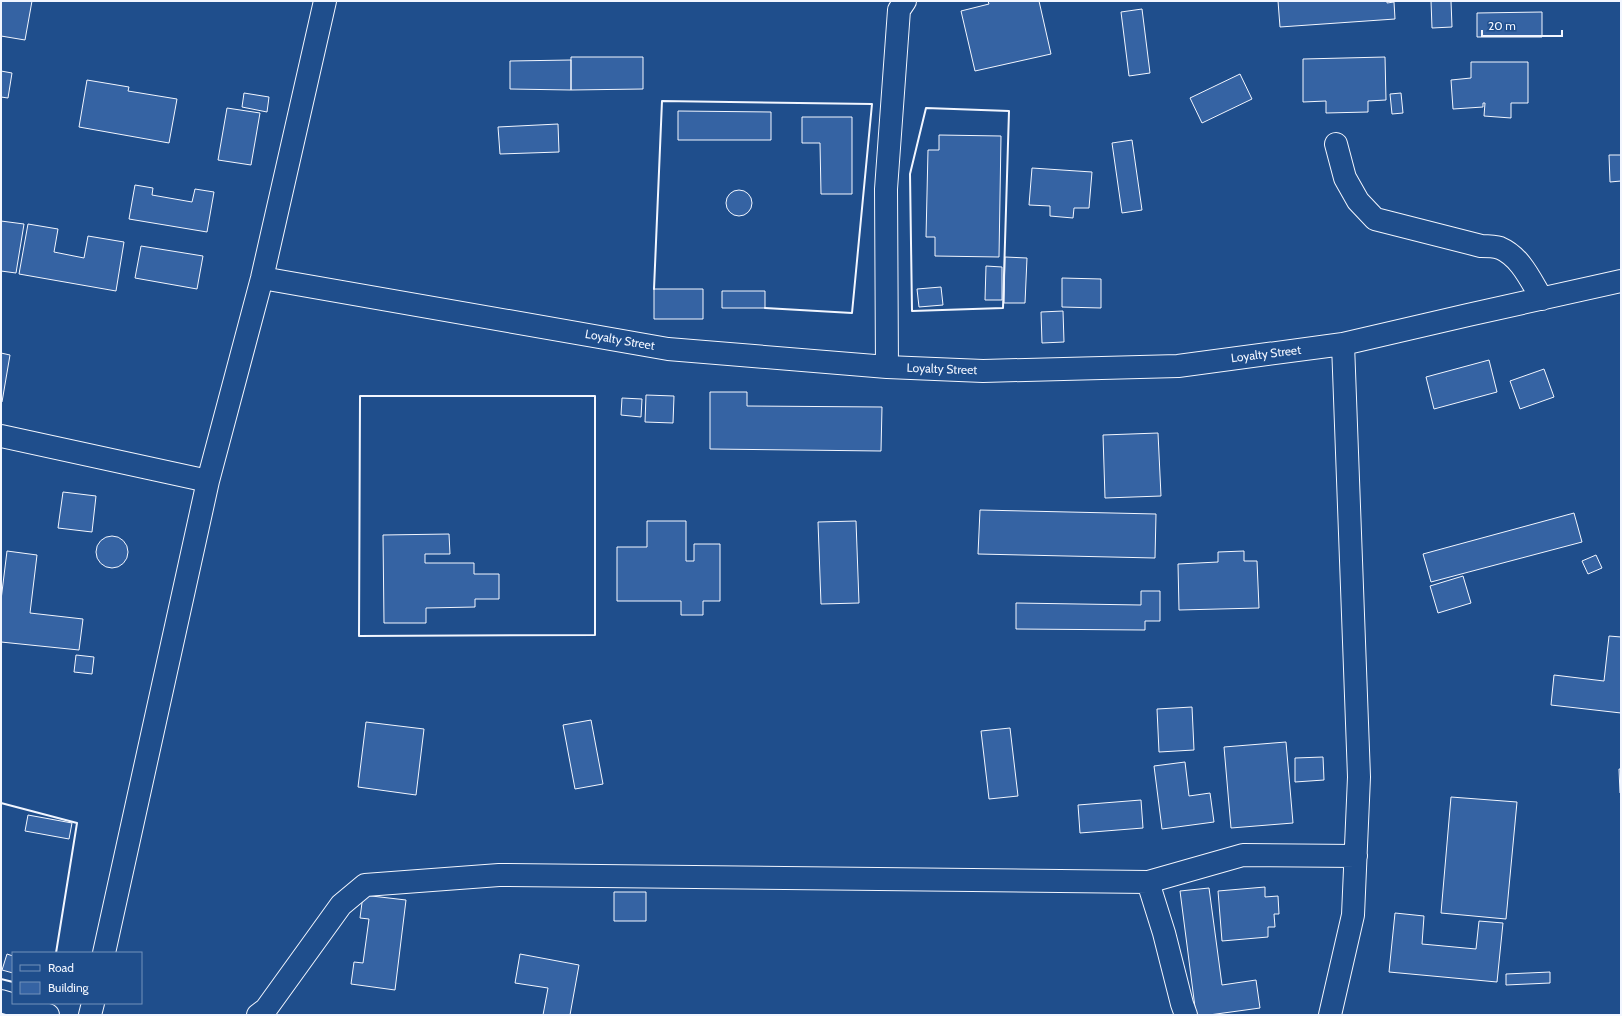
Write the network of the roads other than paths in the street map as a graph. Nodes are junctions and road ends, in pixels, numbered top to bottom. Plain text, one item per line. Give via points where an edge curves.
1 (325, 1) edge
2 (905, 1) edge
3 (1336, 144) dead end
4 (262, 278) junction
5 (1621, 281) edge
6 (1542, 299) junction
7 (1343, 344) junction
8 (886, 367) junction
9 (1, 436) edge
10 (208, 481) junction
11 (1356, 856) junction
12 (1148, 882) junction
13 (104, 952) edge
14 (1, 1001) edge
15 (93, 1004) edge
16 (48, 1015) edge
17 (90, 1015) edge
18 (258, 1015) edge
19 (1186, 1015) edge
20 (1330, 1015) edge

1 - 4 street
2 - 8 street via 899,10 886,189
3 - 6 street via 1345,178 1358,201 1375,220 1481,246 1499,248 1520,263
4 - 8 street, Loyalty Street via 668,349
4 - 10 street
5 - 6 street, Loyalty Street
6 - 7 street, Loyalty Street
7 - 8 street, Loyalty Street via 1178,366 984,371
7 - 11 street via 1359,777
9 - 10 street
10 - 13 street
11 - 12 street via 1243,855
11 - 20 street via 1353,915
12 - 18 street via 498,875 365,885 341,905 266,1010
12 - 19 street
14 - 16 street
15 - 17 street

